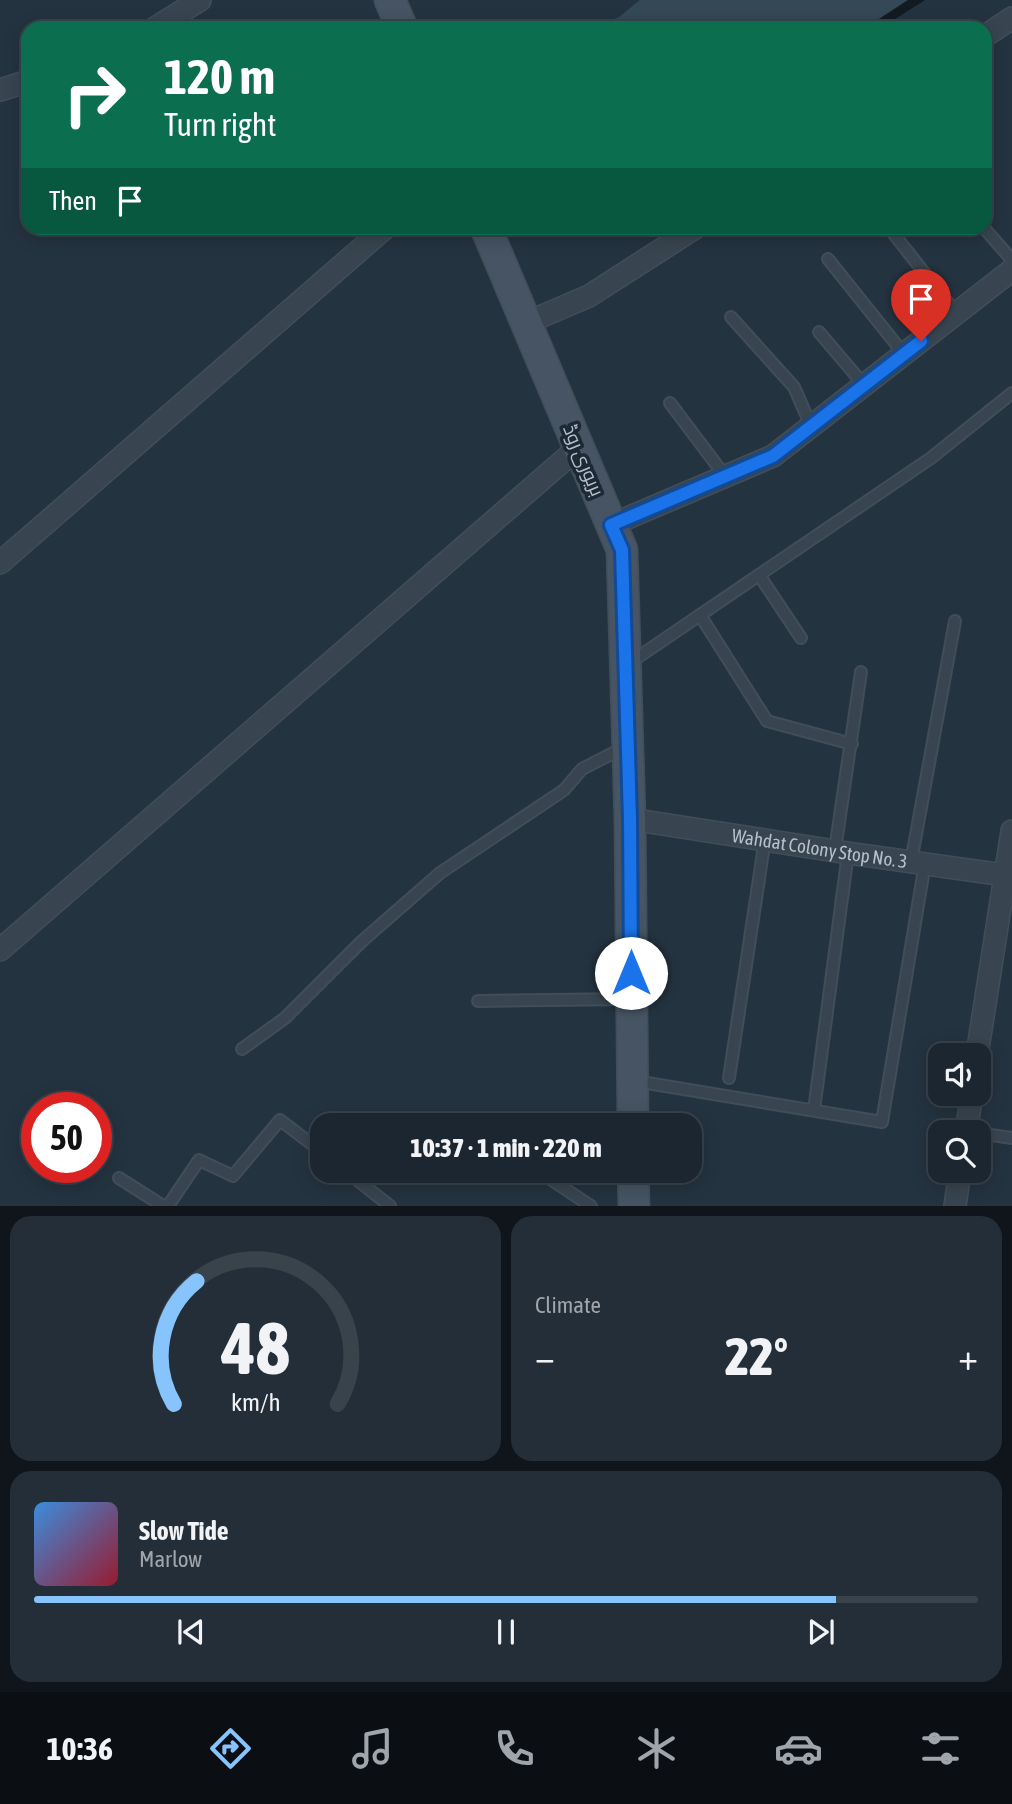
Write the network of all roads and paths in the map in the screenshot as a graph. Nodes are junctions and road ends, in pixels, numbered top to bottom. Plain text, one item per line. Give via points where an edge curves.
1 (390, 0) edge
2 (190, 3) edge
3 (1012, 18) edge
4 (165, 21) edge
5 (399, 21) edge
6 (992, 31) edge
7 (21, 83) edge
8 (0, 90) edge
9 (377, 235) edge
10 (489, 235) edge
11 (684, 235) edge
12 (895, 235) edge
13 (990, 235) edge
14 (828, 259) dead end
15 (1012, 260) edge
16 (1012, 270) edge
17 (956, 313) junction
18 (731, 317) dead end
19 (526, 323) junction
20 (819, 332) dead end
21 (904, 354) junction
22 (863, 385) junction
23 (1012, 393) edge
24 (670, 403) dead end
25 (811, 426) junction
26 (579, 447) junction
27 (725, 476) junction
28 (611, 525) junction
29 (0, 563) edge
30 (759, 575) junction
31 (700, 615) junction
32 (955, 621) dead end
33 (801, 638) dead end
34 (626, 665) junction
35 (861, 672) dead end
36 (852, 744) junction
37 (628, 746) junction
38 (630, 819) junction
39 (1012, 831) edge
40 (765, 839) junction
41 (842, 852) junction
42 (918, 862) junction
43 (1008, 875) edge
44 (0, 950) edge
45 (631, 999) junction
46 (478, 1001) dead end
47 (980, 1043) edge
48 (242, 1049) dead end
49 (729, 1078) dead end
50 (632, 1080) junction
51 (814, 1110) junction
52 (633, 1113) edge
53 (991, 1135) edge
54 (1012, 1138) edge
55 (310, 1143) edge
56 (119, 1178) dead end
57 (361, 1183) edge
58 (556, 1183) edge
59 (633, 1183) edge
60 (958, 1183) edge
61 (166, 1206) edge
62 (390, 1206) edge
63 (591, 1206) edge
64 (634, 1206) edge
65 (955, 1206) edge

1 - 5 main road
2 - 4 street
3 - 6 street
7 - 8 street
9 - 29 street
10 - 19 main road, بریوری روڈ
11 - 19 street via 589,296
12 - 17 lane
13 - 15 lane
14 - 21 lane
16 - 17 street
17 - 21 street
18 - 25 lane via 794,387
19 - 26 main road, بریوری روڈ
20 - 22 lane
21 - 22 street
22 - 25 street
23 - 30 lane via 931,458
24 - 27 lane
25 - 27 street via 773,456
26 - 28 main road, بریوری روڈ
26 - 44 street
27 - 28 street
28 - 34 main road, بریوری روڈ via 622,550
30 - 31 lane
30 - 33 lane
31 - 34 lane
31 - 36 lane via 766,721
32 - 42 lane
34 - 37 main road, بریوری روڈ
35 - 36 lane
36 - 41 lane
37 - 38 main road, بریوری روڈ
37 - 48 lane via 582,769 564,790 440,873 361,942 285,1018
38 - 40 street, Wahdat Colony Stop No. 3
38 - 45 main road, بریوری روڈ
39 - 43 street
40 - 41 street, Wahdat Colony Stop No. 3
40 - 49 lane
41 - 42 street, Wahdat Colony Stop No. 3
41 - 51 lane
42 - 43 street, Wahdat Colony Stop No. 3
42 - 51 lane via 882,1122
43 - 47 street
45 - 46 lane
45 - 50 main road, بریوری روڈ
50 - 51 lane
50 - 52 main road, بریوری روڈ
53 - 54 lane
55 - 61 lane via 281,1120 233,1176 199,1160
56 - 61 lane
57 - 62 lane
58 - 63 lane
59 - 64 main road
60 - 65 street

